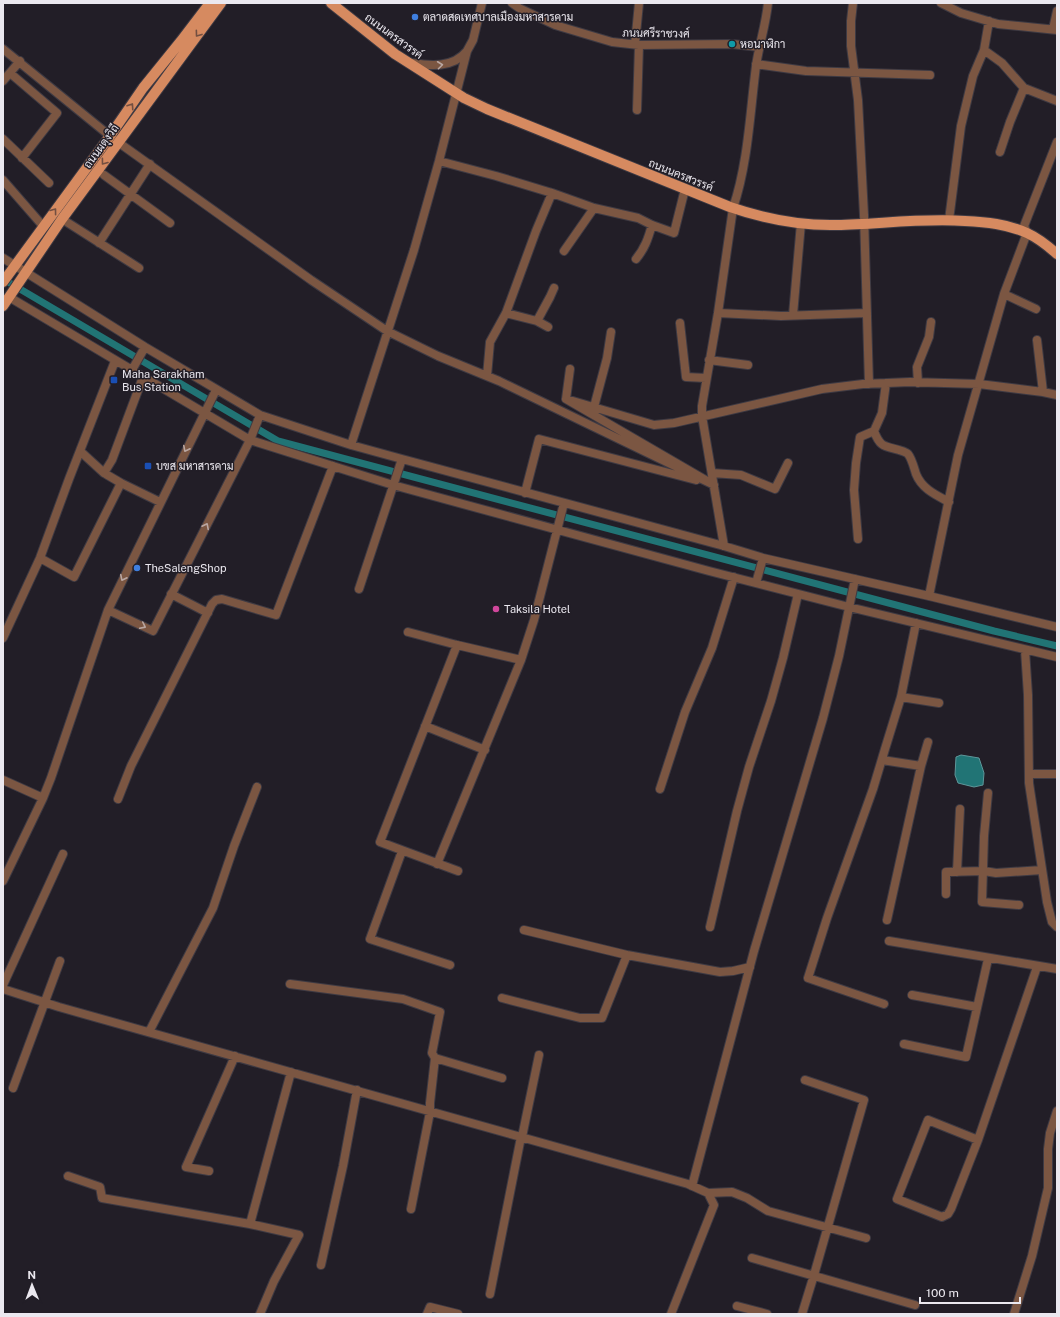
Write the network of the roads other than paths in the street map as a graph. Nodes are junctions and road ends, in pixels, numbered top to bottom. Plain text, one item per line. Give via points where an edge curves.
1 (210, 3) edge
2 (221, 3) edge
3 (331, 3) edge
4 (482, 3) edge
5 (512, 3) edge
6 (639, 3) edge
7 (768, 3) edge
8 (853, 3) edge
9 (941, 3) edge
10 (1057, 11) edge
11 (989, 21) junction
12 (1055, 30) edge
13 (637, 44) junction
14 (760, 47) junction
15 (3, 49) edge
16 (984, 50) junction
17 (467, 51) junction
18 (20, 61) junction
19 (409, 63) junction
20 (756, 64) junction
21 (10, 73) junction
22 (854, 74) junction
23 (930, 75) dead end
24 (3, 81) edge
25 (1024, 88) junction
26 (456, 93) junction
27 (1057, 101) edge
28 (637, 110) dead end
29 (110, 136) junction
30 (3, 139) edge
31 (1057, 142) edge
32 (119, 143) junction
33 (1000, 152) dead end
34 (22, 158) junction
35 (439, 161) junction
36 (1053, 162) edge
37 (150, 164) junction
38 (104, 175) dead end
39 (3, 180) edge
40 (49, 183) dead end
41 (685, 189) junction
42 (552, 193) junction
43 (131, 195) junction
44 (594, 208) junction
45 (733, 208) junction
46 (62, 219) junction
47 (949, 220) junction
48 (170, 223) dead end
49 (801, 223) junction
50 (864, 223) junction
51 (652, 225) junction
52 (43, 226) junction
53 (1027, 233) junction
54 (99, 243) junction
55 (564, 251) dead end
56 (1057, 254) edge
57 (3, 258) edge
58 (636, 259) dead end
59 (13, 268) junction
60 (139, 268) dead end
61 (23, 275) junction
62 (3, 282) edge
63 (554, 288) dead end
64 (1004, 294) junction
65 (8, 298) edge
66 (1036, 309) dead end
67 (506, 313) junction
68 (718, 313) junction
69 (867, 313) junction
70 (793, 315) junction
71 (537, 320) junction
72 (931, 322) dead end
73 (680, 323) dead end
74 (548, 327) dead end
75 (387, 331) junction
76 (611, 332) dead end
77 (1037, 340) dead end
78 (145, 347) junction
79 (709, 360) junction
80 (115, 361) junction
81 (748, 365) dead end
82 (570, 369) dead end
83 (132, 370) junction
84 (487, 376) junction
85 (143, 377) junction
86 (706, 378) junction
87 (886, 383) junction
88 (918, 383) junction
89 (868, 384) junction
90 (979, 384) junction
91 (216, 390) junction
92 (1044, 392) junction
93 (1057, 395) edge
94 (566, 399) junction
95 (594, 407) junction
96 (204, 414) junction
97 (260, 415) junction
98 (702, 416) junction
99 (874, 431) junction
100 (250, 440) junction
101 (351, 444) junction
102 (80, 452) junction
103 (402, 459) junction
104 (788, 463) dead end
105 (334, 466) junction
106 (104, 473) junction
107 (712, 473) junction
108 (121, 483) junction
109 (393, 485) junction
110 (714, 485) junction
111 (525, 492) junction
112 (160, 502) junction
113 (948, 502) junction
114 (564, 503) junction
115 (557, 530) junction
116 (858, 539) dead end
117 (724, 546) junction
118 (40, 558) junction
119 (763, 558) junction
120 (734, 577) junction
121 (855, 580) junction
122 (756, 583) junction
123 (359, 589) dead end
124 (171, 594) junction
125 (798, 594) junction
126 (929, 596) junction
127 (849, 607) junction
128 (108, 610) junction
129 (208, 613) junction
130 (916, 623) junction
131 (1057, 627) edge
132 (408, 632) dead end
133 (3, 638) edge
134 (457, 645) junction
135 (1025, 650) junction
136 (1057, 658) edge
137 (520, 660) junction
138 (901, 697) junction
139 (939, 703) dead end
140 (425, 726) junction
141 (928, 742) dead end
142 (485, 750) junction
143 (882, 760) junction
144 (921, 766) junction
145 (1029, 774) junction
146 (1057, 774) edge
147 (3, 780) edge
148 (257, 787) dead end
149 (660, 789) dead end
150 (988, 794) dead end
151 (43, 798) junction
152 (118, 800) dead end
153 (960, 809) dead end
154 (402, 850) junction
155 (63, 854) dead end
156 (437, 864) junction
157 (1042, 870) junction
158 (458, 871) dead end
159 (984, 871) junction
160 (957, 872) junction
161 (3, 881) edge
162 (946, 894) dead end
163 (1019, 905) dead end
164 (887, 920) dead end
165 (710, 927) dead end
166 (1057, 927) edge
167 (524, 930) dead end
168 (888, 942) dead end
169 (627, 954) junction
170 (988, 958) junction
171 (60, 961) dead end
172 (450, 966) dead end
173 (1037, 966) junction
174 (750, 967) junction
175 (1057, 969) edge
176 (290, 984) dead end
177 (3, 990) edge
178 (912, 995) dead end
179 (502, 998) dead end
180 (44, 1002) junction
181 (884, 1004) dead end
182 (977, 1007) junction
183 (149, 1032) junction
184 (904, 1044) dead end
185 (539, 1055) dead end
186 (235, 1056) junction
187 (435, 1058) junction
188 (291, 1072) junction
189 (502, 1078) dead end
190 (805, 1080) dead end
191 (12, 1088) dead end
192 (357, 1090) junction
193 (1057, 1111) edge
194 (430, 1112) junction
195 (522, 1137) junction
196 (978, 1140) junction
197 (209, 1171) dead end
198 (68, 1176) dead end
199 (692, 1186) junction
200 (708, 1192) junction
201 (411, 1209) dead end
202 (250, 1224) junction
203 (828, 1226) junction
204 (866, 1238) dead end
205 (752, 1258) dead end
206 (320, 1265) dead end
207 (814, 1275) junction
208 (490, 1294) dead end
209 (916, 1305) dead end
210 (737, 1306) dead end
211 (260, 1314) edge
212 (427, 1314) edge
213 (458, 1314) edge
214 (671, 1314) edge
215 (767, 1314) edge
216 (802, 1314) edge
217 (1014, 1314) edge

29 -> 1 main road, ถนนผดุงวิถี via 143,88
2 -> 32 main road, ถนนผดุงวิถี
3 - 19 main road, ถนนนครสวรรค์
4 - 17 street via 473,40
5 - 13 street, ภนนศรีราชวงศ์ via 555,26 612,42
6 - 13 street
7 - 14 street
8 - 22 street via 851,46
9 - 11 street via 961,13
10 - 12 street
11 - 12 street
11 - 16 street
13 - 14 street, ภนนศรีราชวงศ์ via 732,44
13 - 28 street
14 - 20 street
15 - 18 street
16 - 25 street via 1002,63
16 - 47 street via 973,76 961,126
19 -> 17 street via 442,65 462,57
17 - 26 street
18 - 21 street
18 - 29 street
19 - 26 main road, ถนนนครสวรรค์
20 - 22 street
20 - 45 street via 746,148
21 - 24 street
21 - 34 street via 57,113
22 - 23 street
22 - 50 street via 858,100
25 - 27 street
25 - 33 street
26 - 35 street
26 - 41 main road, ถนนนครสวรรค์ via 483,107
29 - 32 street
52 -> 29 main road, ถนนผดุงวิถี
30 - 34 street
31 - 36 street
32 - 37 street
32 -> 46 main road, ถนนผดุงวิถี
34 - 40 street
35 - 42 street
35 - 75 street via 414,250
36 - 53 street via 1024,226
37 - 43 street
37 - 75 street
38 - 43 street
39 - 52 street
41 - 45 main road, ถนนนครสวรรค์
41 - 51 street via 674,233
42 - 44 street
42 - 67 street
43 - 48 street
43 - 54 street
44 - 51 street via 638,218
44 - 55 street
45 - 49 main road, ถนนนครสวรรค์ via 763,217
45 - 68 street
46 - 54 street
46 - 61 main road, ถนนผดุงวิถี
47 - 50 main road, ถนนนครสวรรค์
47 - 53 main road, ถนนนครสวรรค์ via 987,222
49 - 50 main road, ถนนนครสวรรค์
49 - 70 street
50 - 69 street
51 - 58 street via 648,242
52 - 59 main road, ถนนผดุงวิถี
53 - 56 main road, ถนนนครสวรรค์
53 - 64 street
54 - 60 street
57 - 59 street
59 - 61 street
59 - 62 main road, ถนนผดุงวิถี
61 - 65 main road, ถนนผดุงวิถี
61 - 78 street
63 - 71 street
64 - 66 street
64 - 90 street
65 - 80 street
67 - 71 street
67 - 84 street via 490,342
68 - 70 street
68 - 79 street
69 - 70 street
69 - 89 street
71 - 74 street
72 - 88 street via 929,337 917,367
73 - 86 street via 686,377
75 - 84 street
75 - 101 street
76 - 95 street
77 - 92 street
78 - 83 street
78 - 91 street
79 - 81 street
79 - 86 street
80 - 83 street
80 - 102 street
82 - 94 street
83 - 85 street
84 - 110 street
85 - 96 street
85 - 106 street via 112,460
86 - 98 street
87 - 88 street
87 - 89 street
87 - 99 street via 882,413
88 - 90 street
89 - 98 street via 822,389
90 - 92 street
90 - 113 street via 958,455
91 - 96 street
91 - 97 street
92 - 93 street
94 - 95 street
94 - 110 street
95 - 98 street via 654,425
96 - 100 street
96 -> 112 street
97 - 100 street
97 - 101 street
98 - 107 street
99 - 113 street via 883,446 906,452 923,486
99 - 116 street via 860,437 856,463 854,490
100 - 105 street
124 -> 100 street
101 - 103 street
102 - 106 street
102 - 118 street
103 - 109 street
103 - 111 street
104 - 107 street via 775,489 741,475
105 - 109 street
105 - 129 street via 276,615 222,599 216,600
106 - 108 street
107 - 110 street
108 - 112 street
108 - 118 street via 74,576
109 - 115 street
109 - 123 street
110 - 111 street via 539,439
110 - 117 street
111 - 114 street
112 -> 128 street
113 - 126 street
114 - 115 street
114 - 117 street
115 - 120 street
115 - 137 street via 534,620
117 - 119 street
118 - 133 street
119 - 121 street
119 - 122 street
120 - 122 street
120 - 149 street via 712,648 685,712
121 - 126 street
121 - 127 street
122 - 125 street
128 -> 124 street via 153,632
124 - 129 street
125 - 127 street
125 - 165 street via 771,701 739,803
126 - 131 street
127 - 130 street
127 - 174 street via 823,718
128 - 151 street
129 - 152 street via 132,766
130 - 135 street
130 - 138 street
132 - 134 street
134 - 137 street
134 - 140 street
135 - 136 street
135 - 145 street
137 - 142 street
138 - 139 street
138 - 143 street
140 - 142 street
140 - 154 street via 380,842
141 - 144 street
142 - 156 street
143 - 144 street
143 - 181 street via 808,978
144 - 164 street
145 - 146 street
145 - 157 street
147 - 151 street
148 - 183 street via 213,908
150 - 159 street
151 - 161 street
153 - 160 street
154 - 156 street
154 - 172 street via 370,939
155 - 177 street
156 - 158 street
157 - 159 street via 996,873
157 - 166 street via 1052,922
159 - 160 street
159 - 163 street via 982,902
160 - 162 street via 946,872
167 - 169 street
168 - 170 street
169 - 174 street via 720,972 733,972
169 - 179 street via 602,1018 580,1018
170 - 173 street
170 - 182 street
171 - 180 street
173 - 175 street
173 - 196 street
174 - 199 street
176 - 187 street via 403,999 440,1012 432,1053
177 - 180 street
178 - 182 street
180 - 183 street
180 - 191 street
182 - 184 street via 966,1057
183 - 186 street
185 - 195 street
186 - 188 street
186 - 197 street via 186,1166
187 - 189 street
187 - 194 street
188 - 192 street
188 - 202 street
190 - 203 street via 864,1100
192 - 194 street
192 - 206 street via 343,1166
193 - 217 street via 1048,1149 1048,1188 1032,1256
194 - 195 street
194 - 201 street
195 - 199 street
195 - 208 street
196 - 196 street via 928,1120 897,1199 942,1217 948,1214
198 - 202 street via 100,1188 102,1198
199 - 200 street
200 - 203 street via 732,1192 768,1211
200 - 214 street via 714,1205
202 - 211 street via 299,1235 274,1281
203 - 204 street
203 - 207 street
205 - 207 street
207 - 209 street
207 - 216 street
210 - 215 street
212 - 213 street via 430,1307

